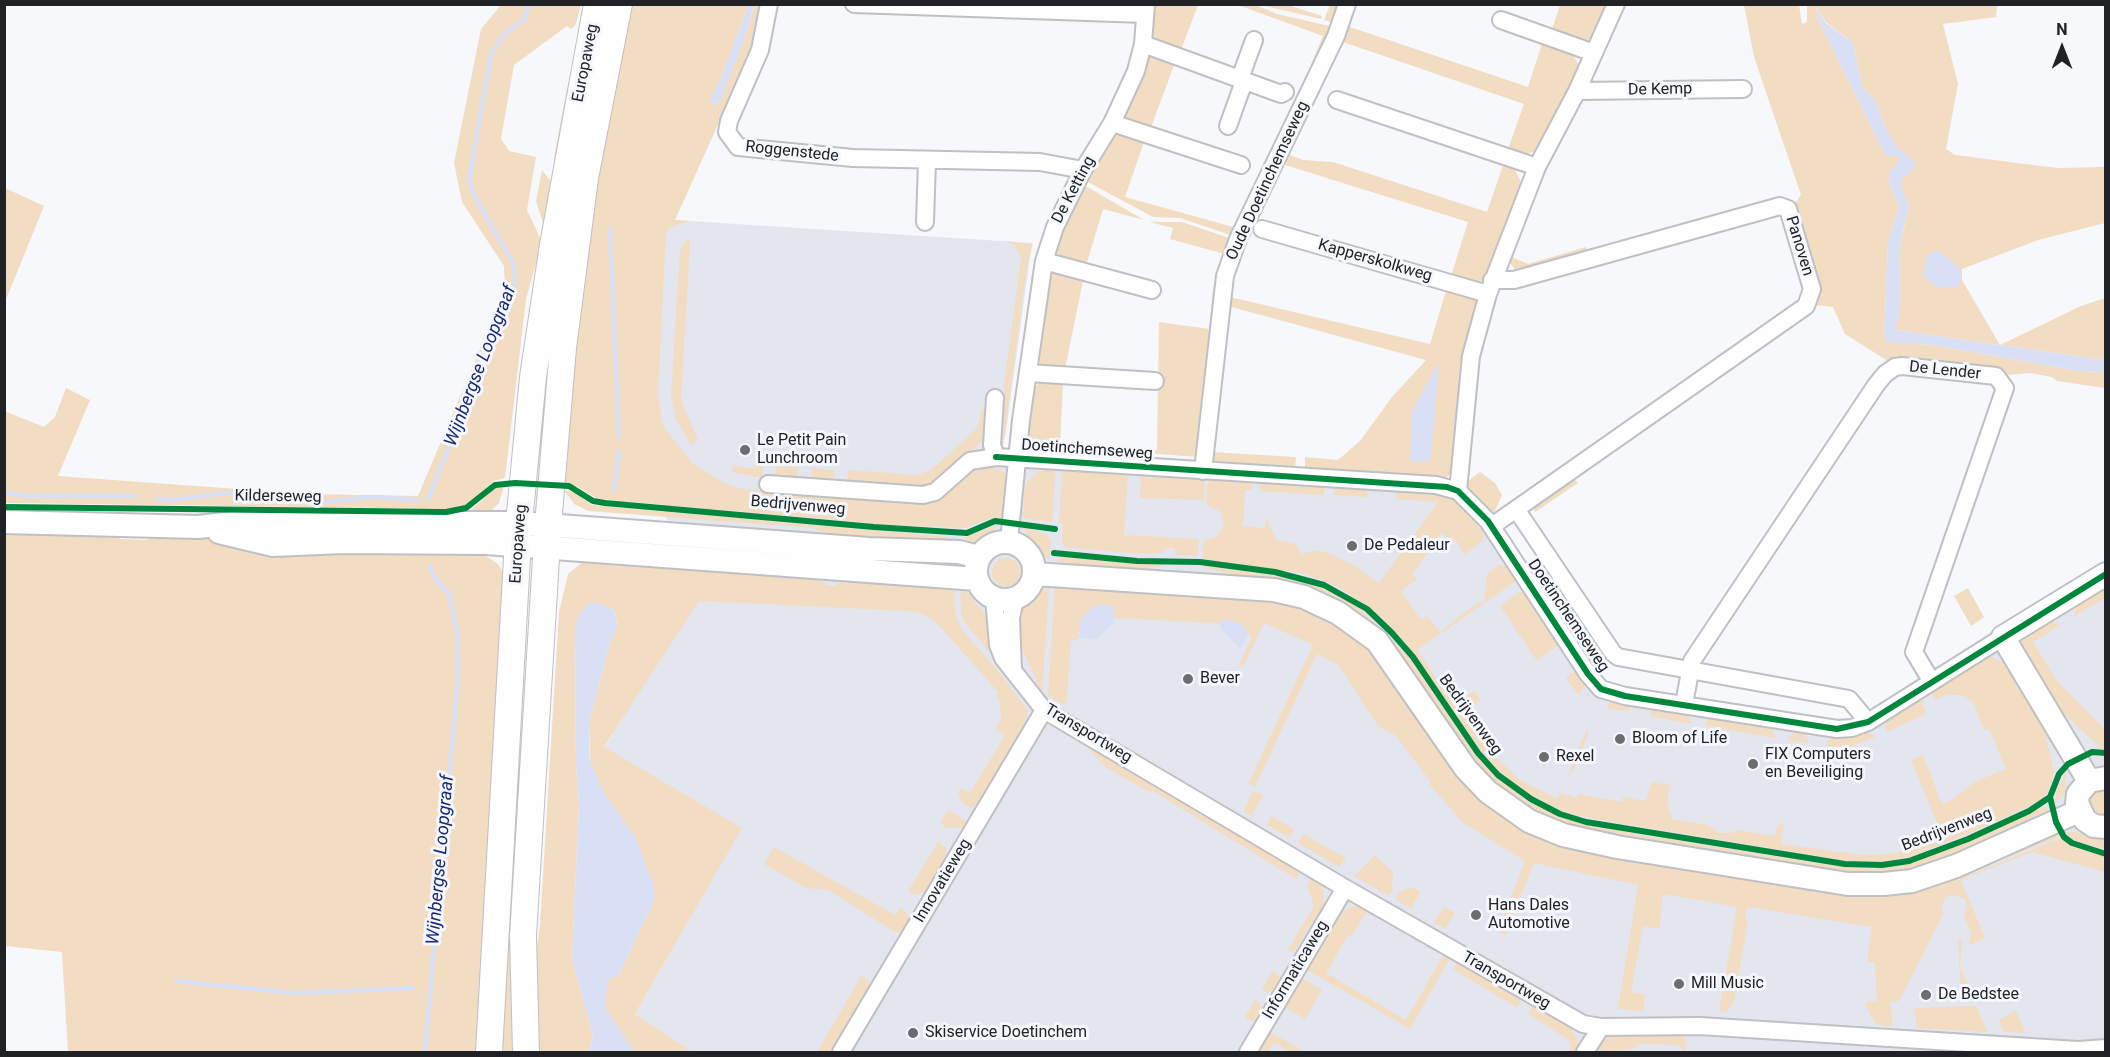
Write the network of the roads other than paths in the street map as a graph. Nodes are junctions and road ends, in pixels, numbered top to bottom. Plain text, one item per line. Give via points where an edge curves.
1 (597, 4) edge
2 (619, 4) edge
3 (769, 4) edge
4 (854, 4) edge
5 (1347, 4) edge
6 (1617, 4) edge
7 (1146, 9) edge
8 (1501, 20) dead end
9 (1254, 40) dead end
10 (1143, 44) junction
11 (1594, 53) junction
12 (1242, 80) junction
13 (1743, 89) dead end
14 (1577, 91) junction
15 (1285, 92) dead end
16 (1337, 100) dead end
17 (1112, 123) junction
18 (1228, 126) dead end
19 (927, 160) junction
20 (1241, 165) dead end
21 (1537, 167) junction
22 (1083, 170) junction
23 (925, 222) dead end
24 (1262, 229) dead end
25 (1044, 261) junction
26 (1490, 287) junction
27 (1152, 290) dead end
28 (1028, 373) junction
29 (1155, 381) dead end
30 (995, 398) dead end
31 (993, 429) junction
32 (996, 457) junction
33 (1017, 460) junction
34 (970, 461) junction
35 (1203, 471) junction
36 (768, 484) dead end
37 (1458, 491) junction
38 (1516, 509) junction
39 (4, 522) edge
40 (1492, 526) junction
41 (519, 534) junction
42 (548, 537) junction
43 (1009, 541) junction
44 (978, 568) junction
45 (1035, 574) junction
46 (2106, 574) edge
47 (1004, 598) junction
48 (2003, 637) junction
49 (1689, 671) junction
50 (1932, 682) junction
51 (1684, 704) junction
52 (1044, 710) junction
53 (1868, 722) junction
54 (2097, 779) edge
55 (2079, 811) junction
56 (2106, 827) edge
57 (1345, 888) junction
58 (1601, 1026) junction
59 (2106, 1048) edge
60 (2084, 1052) edge
61 (489, 1053) edge
62 (526, 1053) edge
63 (841, 1053) edge
64 (1248, 1053) edge
65 (1586, 1053) edge

1 - 41 main road, Europaweg via 535,366
2 - 42 main road, Europaweg via 585,178 571,280
3 - 19 street, Roggenstede via 760,50 729,120 728,132 738,147 853,158
4 - 7 street
5 - 35 street, Oude Doetinchemseweg via 1336,36 1238,239 1225,276
6 - 11 street
7 - 10 street, De Ketting
8 - 11 street
9 - 12 street
10 - 12 street
10 - 17 street, De Ketting via 1136,71
11 - 14 street
12 - 15 street via 1281,94
12 - 18 street
13 - 14 street, De Kemp
14 - 21 street
16 - 21 street
17 - 20 street
17 - 22 street, De Ketting
19 - 22 street, Roggenstede via 1040,162
19 - 23 street
21 - 26 street
22 - 25 street, De Ketting via 1055,227
24 - 26 street, Kapperskolkweg
25 - 27 street
25 - 28 street, De Ketting
26 - 37 street via 1471,356
26 - 38 street, Panoven via 1780,206 1788,209 1812,289 1806,306
28 - 29 street
28 - 33 street, De Ketting
30 - 31 street, Doetinchemseweg
31 - 32 street, Doetinchemseweg
31 - 34 street, Doetinchemseweg via 984,448
32 - 33 street, Doetinchemseweg
32 - 34 street, Doetinchemseweg
33 - 35 street, Doetinchemseweg
33 - 43 street, Doetinchemseweg
34 - 36 street, Doetinchemseweg via 935,492 923,495
35 - 37 street, Doetinchemseweg via 1436,485
37 - 40 street, Doetinchemseweg
38 - 40 street, Panoven
38 - 49 street via 1612,653 1625,661
39 - 41 main road via 198,527 273,545
40 - 51 street, Doetinchemseweg via 1601,689
41 - 42 main road
41 - 61 main road, Europaweg
42 - 44 main road via 959,552
42 - 62 main road, Europaweg via 523,936
43 - 44 main road via 992,545
43 - 45 main road via 1028,552
44 - 47 main road via 986,593
45 - 47 main road via 1028,589
45 - 55 main road, Bedrijvenweg via 1274,590 1304,597 1338,613 1377,641 1466,769 1488,792 1529,821 1563,835 1848,884 1884,884 1912,881 1956,866
46 - 48 main road, Doetinchemseweg
47 - 52 street, Transportweg via 998,645 1013,673
48 - 50 street, Doetinchemseweg
48 - 54 main road
49 - 50 street, De Lender via 1876,385 1885,374 1902,366 1996,376 2005,388 1914,652
49 - 51 street, De Lender
49 - 53 street via 1849,699
50 - 53 street, Doetinchemseweg
51 - 53 street, Doetinchemseweg via 1837,729
52 - 57 street, Transportweg
52 - 63 street, Innovatieweg
54 - 55 main road via 2079,794
55 - 56 main road via 2094,826
57 - 58 street, Transportweg via 1570,1018
57 - 64 street, Informaticaweg
58 - 60 street, Transportweg via 1700,1026
58 - 65 street
59 - 60 street, Transportweg

